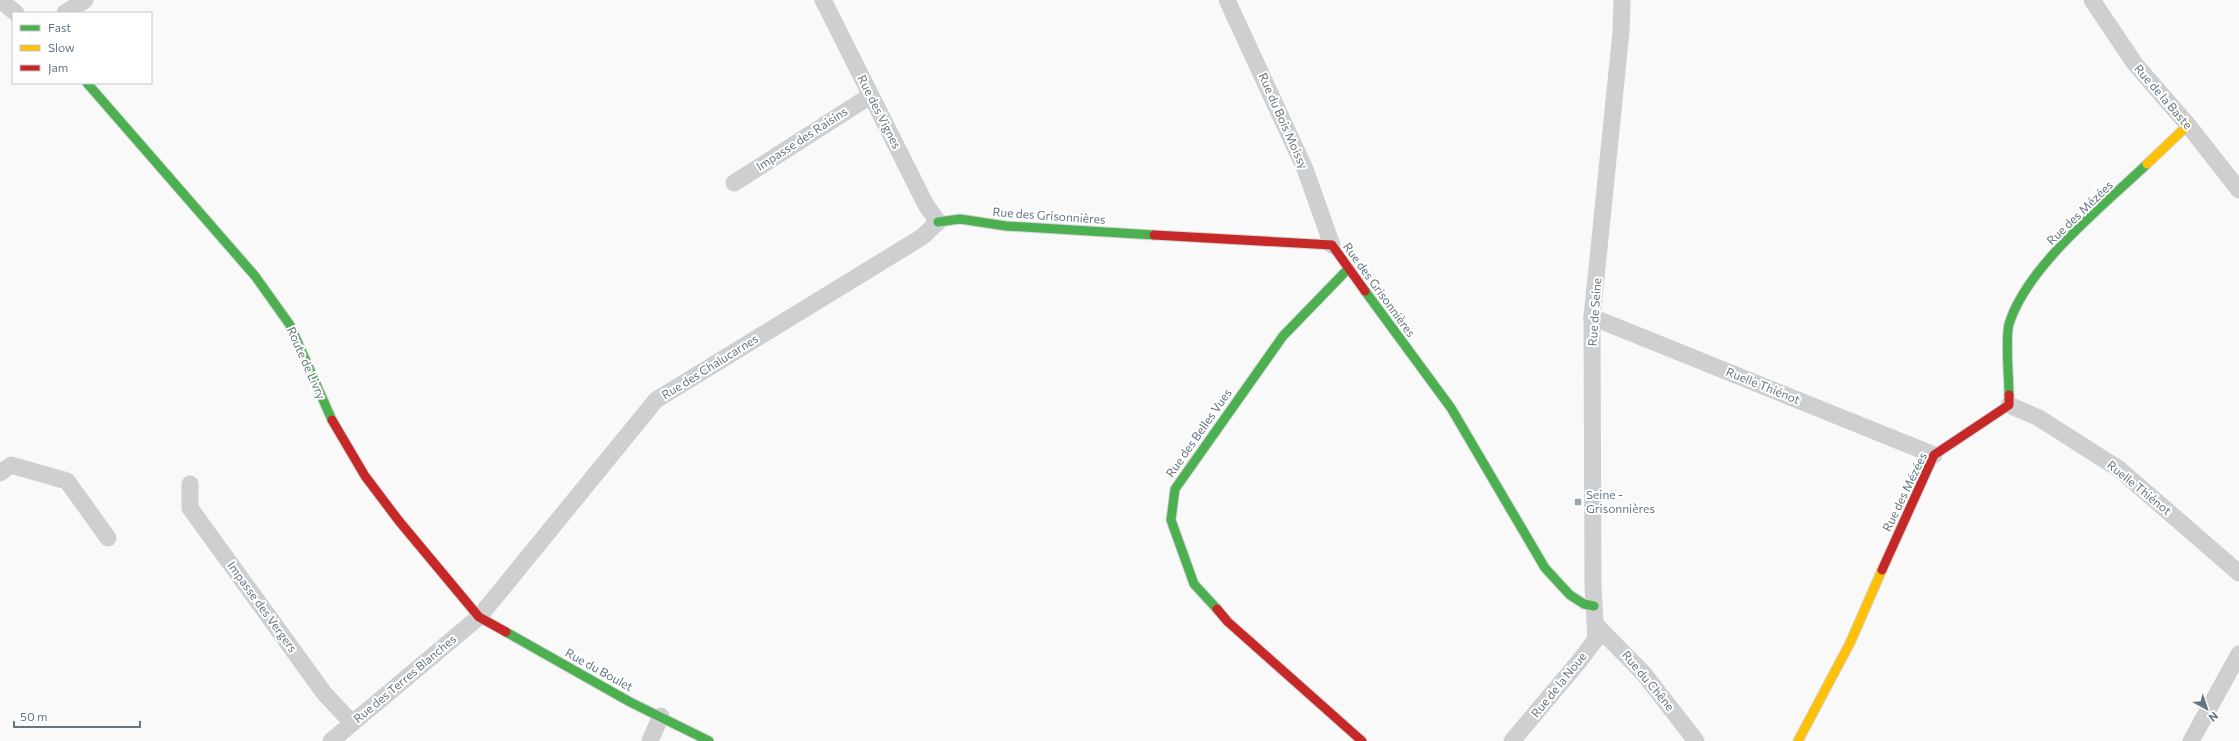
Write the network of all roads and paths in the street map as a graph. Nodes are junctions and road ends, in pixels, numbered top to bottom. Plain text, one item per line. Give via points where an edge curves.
1 (0, 0) edge
2 (85, 0) edge
3 (822, 0) edge
4 (1227, 0) edge
5 (1622, 0) edge
6 (2092, 0) edge
7 (15, 12) edge
8 (67, 12) edge
9 (88, 84) edge
10 (870, 96) junction
11 (2188, 125) junction
12 (734, 183) dead end
13 (2239, 190) edge
14 (938, 222) junction
15 (1332, 245) junction
16 (1348, 269) junction
17 (1592, 317) junction
18 (2009, 405) junction
19 (1934, 455) junction
20 (0, 473) edge
21 (190, 484) dead end
22 (108, 538) dead end
23 (2239, 573) edge
24 (1594, 606) junction
25 (479, 617) junction
26 (1596, 625) junction
27 (2239, 654) edge
28 (661, 716) junction
29 (352, 723) junction
30 (331, 741) edge
31 (650, 741) edge
32 (709, 741) edge
33 (1362, 741) edge
34 (1512, 741) edge
35 (1696, 741) edge
36 (1798, 741) edge
37 (2191, 741) edge

1 - 7 street
2 - 8 street
3 - 10 street, Rue des Vignes
4 - 15 street, Rue du Bois Moissy via 1305,169
5 - 17 street, Rue de Seine via 1621,32
6 - 11 street, Rue de la Baste via 2135,64
9 - 25 street, Route de Livry via 255,276 290,325 326,409 365,476
10 - 12 street, Impasse des Raisins
10 - 14 street, Rue des Vignes via 926,205
11 - 13 street, Rue de la Baste
11 - 18 street, Rue des Mézées via 2048,259 2019,299 2008,326
14 - 15 street, Rue des Grisonnières via 960,219 1006,226
14 - 25 street, Rue des Chalucarnes via 922,237 656,400
15 - 16 street, Rue des Grisonnières
16 - 24 street, Rue des Grisonnières via 1451,408 1545,568 1570,595 1584,604
16 - 33 street, Rue des Belles Vues via 1283,336 1197,457 1175,489 1171,520 1194,584 1223,617
17 - 19 street, Ruelle Thiénot
17 - 24 street, Rue de Seine
18 - 19 street, Rue des Mézées
18 - 23 street, Ruelle Thiénot via 2039,418 2119,469
19 - 36 street, Rue des Mézées via 1850,643
20 - 22 street via 11,466 68,481
21 - 29 street, Impasse des Vergers via 190,508 324,693
24 - 26 street, Rue de Seine
25 - 28 street, Rue du Boulet via 630,702
25 - 29 street, Rue des Terres Blanches
26 - 34 street, Rue de la Noue via 1596,639
26 - 35 street, Rue du Chêne via 1644,674
27 - 37 street
28 - 31 street
28 - 32 street, Rue du Boulet
29 - 30 street, Rue des Terres Blanches

